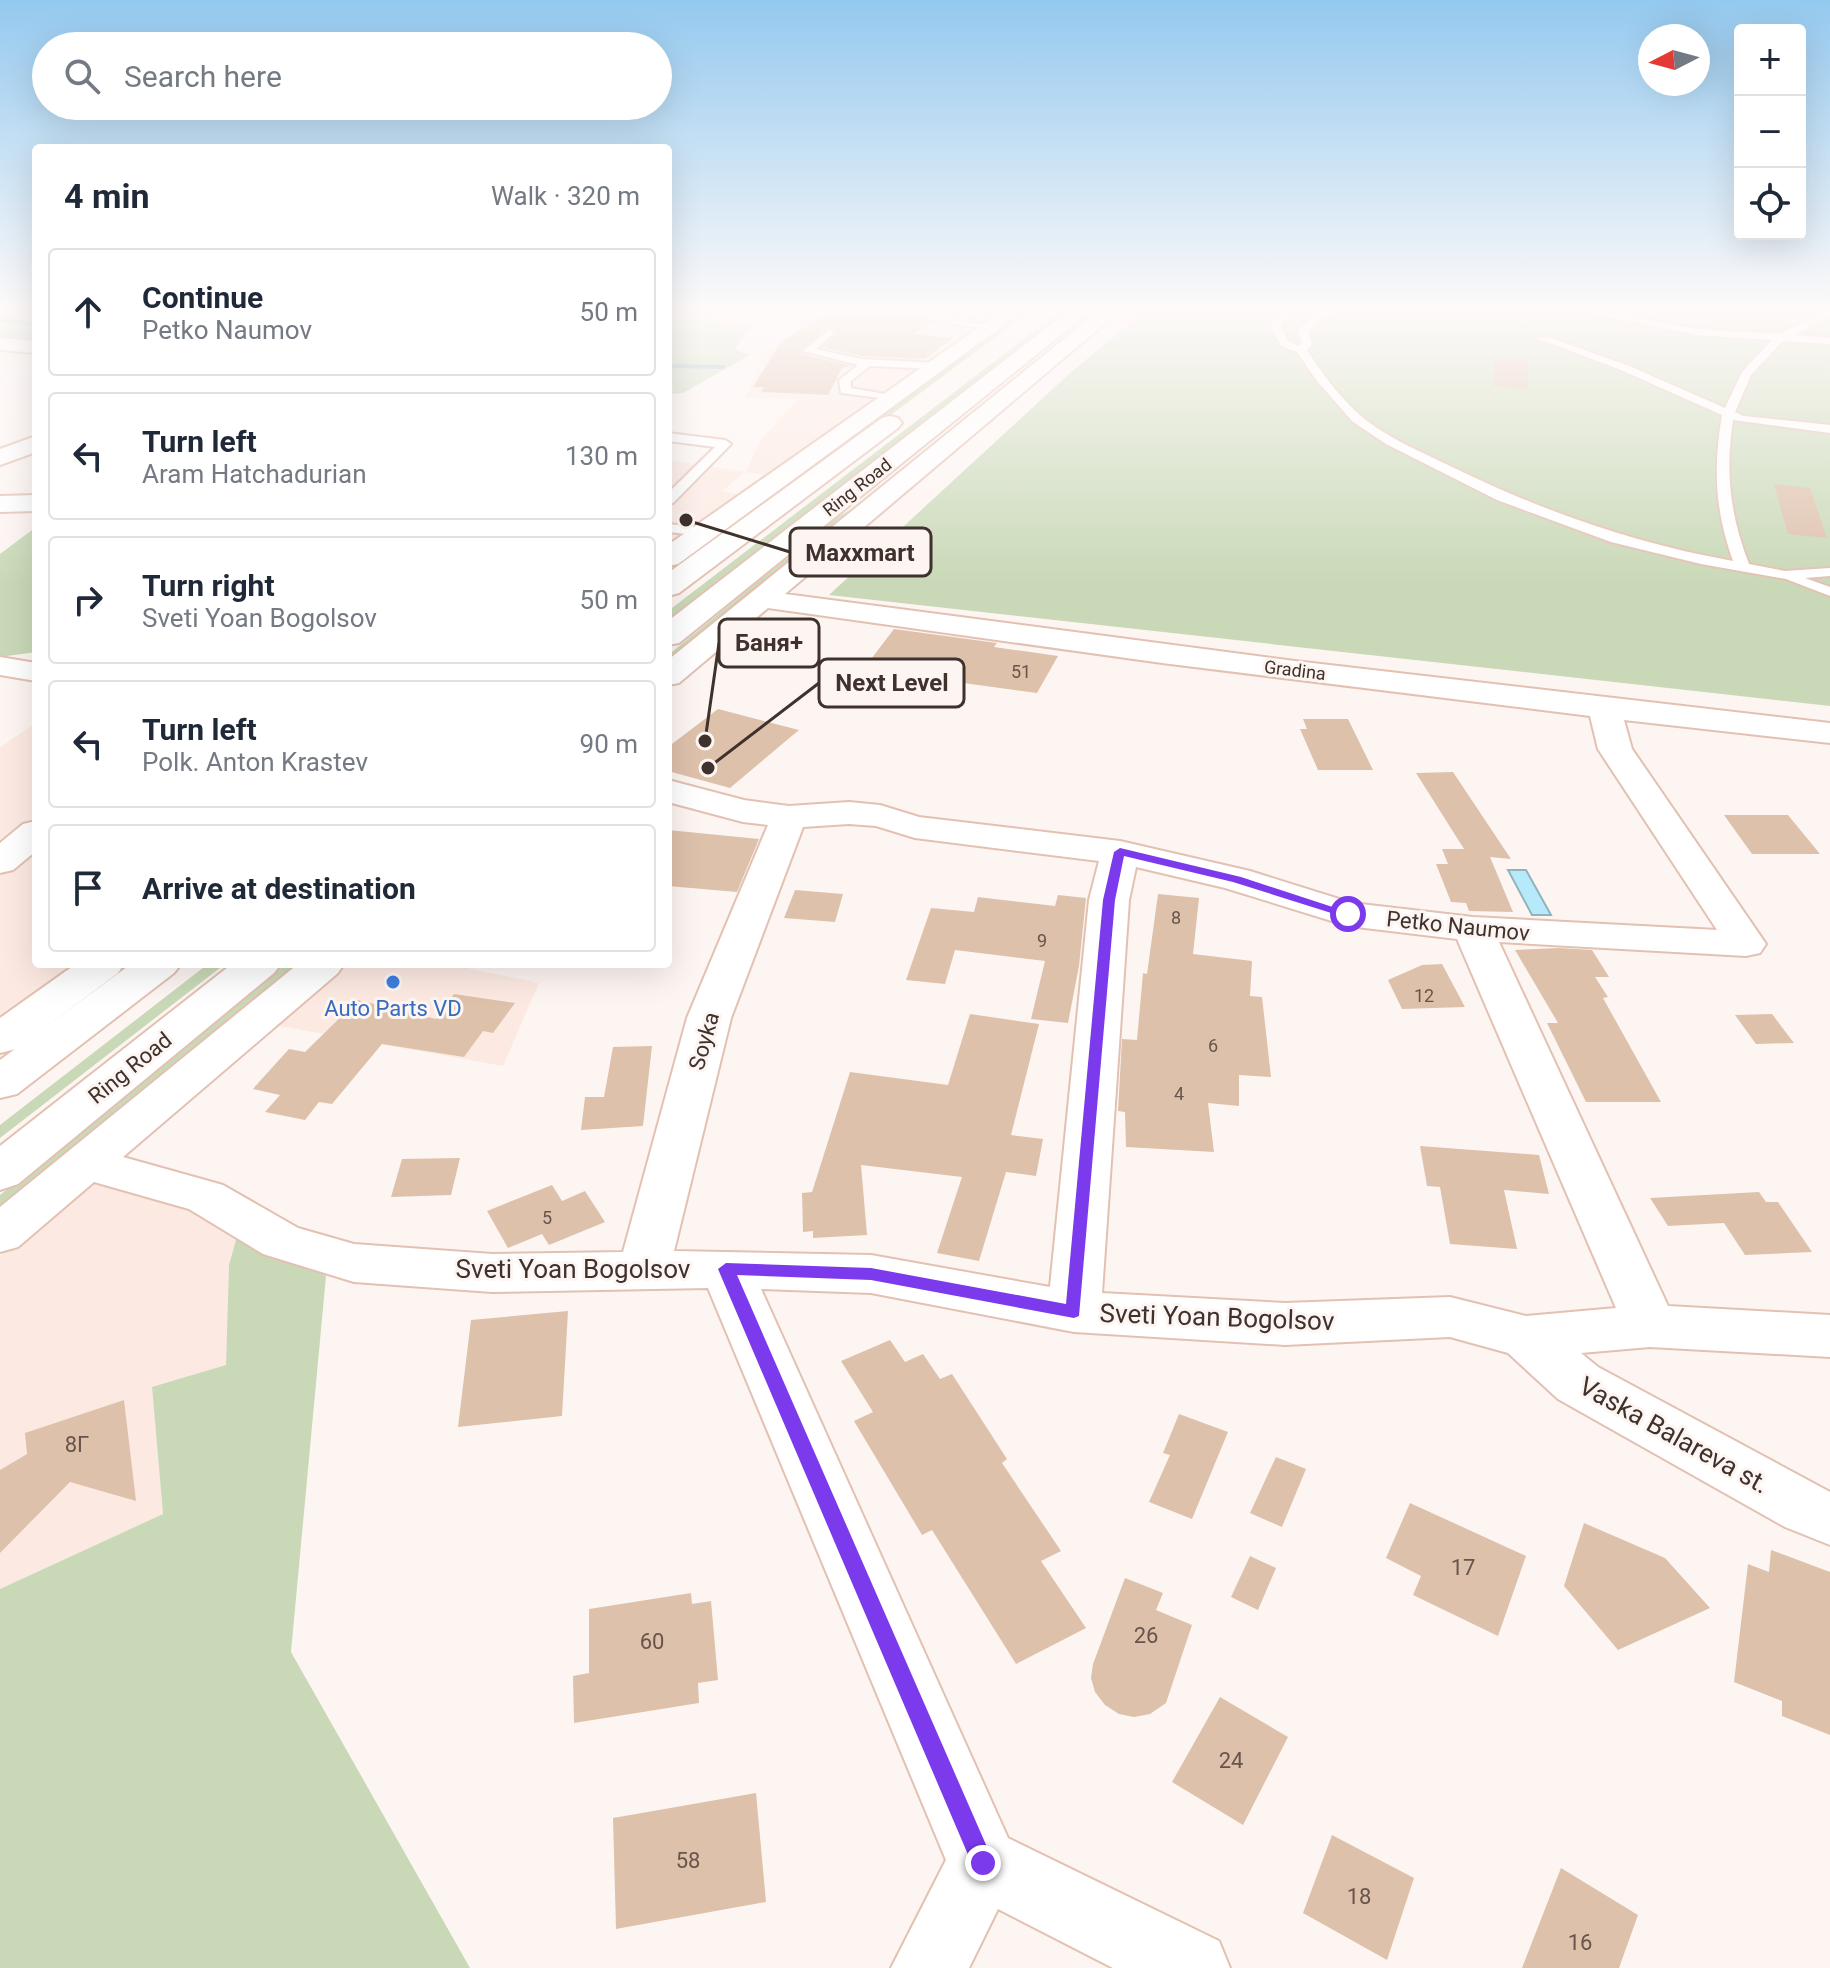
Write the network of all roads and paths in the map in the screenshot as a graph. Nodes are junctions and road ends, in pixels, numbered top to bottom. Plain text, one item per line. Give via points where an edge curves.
1 (888, 401) edge
2 (920, 401) edge
3 (966, 401) edge
4 (1002, 401) edge
5 (1341, 401) edge
6 (1699, 401) edge
7 (1734, 401) edge
8 (1728, 414) junction
9 (1830, 429) edge
10 (672, 437) edge
11 (32, 445) edge
12 (858, 448) junction
13 (0, 458) edge
14 (672, 496) edge
15 (746, 503) junction
16 (682, 540) edge
17 (672, 559) edge
18 (1743, 568) junction
19 (1830, 572) edge
20 (1785, 575) junction
21 (672, 584) edge
22 (1830, 592) edge
23 (762, 599) junction
24 (672, 633) edge
25 (0, 666) edge
26 (32, 671) edge
27 (672, 673) edge
28 (1604, 708) junction
29 (1830, 733) edge
30 (672, 792) edge
31 (789, 817) junction
32 (32, 837) edge
33 (1120, 852) junction
34 (10, 863) edge
35 (1473, 929) junction
36 (98, 968) edge
37 (154, 968) edge
38 (254, 968) edge
39 (318, 968) edge
40 (0, 1039) edge
41 (0, 1083) edge
42 (85, 1163) junction
43 (0, 1172) edge
44 (0, 1234) edge
45 (726, 1269) junction
46 (643, 1272) junction
47 (1074, 1312) junction
48 (1650, 1326) junction
49 (1830, 1336) edge
50 (1526, 1337) junction
51 (1830, 1519) edge
52 (983, 1863) junction
53 (929, 1968) edge
54 (1192, 1968) edge

1 - 15 street
2 - 12 highway, Ring Road
3 - 24 highway, Ring Road
4 - 23 street
5 - 18 lane via 1390,441 1502,497 1616,539
6 - 8 lane
7 - 8 lane
8 - 9 lane
8 - 18 lane via 1721,456 1727,526
10 - 14 lane via 725,444
11 - 13 street
12 - 15 highway
12 - 21 highway, Ring Road
15 - 16 street
16 - 17 highway
18 - 20 lane
19 - 20 lane
20 - 22 lane
23 - 27 street
23 - 28 street, Gradina
25 - 26 street
28 - 29 street, Gradina
28 - 35 street, Petko Naumov via 1615,749 1746,944
30 - 31 street, Petko Naumov
31 - 33 street, Petko Naumov via 880,816 915,827
31 - 46 street, Soyka via 709,1018
32 - 34 street
33 - 35 street, Petko Naumov via 1236,879 1348,914
33 - 47 street via 1109,900
35 - 48 street
36 - 40 street
37 - 41 highway
38 - 43 highway, Ring Road
39 - 42 street
42 - 44 street
42 - 46 street, Sveti Yoan Bogolsov via 206,1197 281,1241 354,1263 492,1273
45 - 46 street, Sveti Yoan Bogolsov
45 - 47 street, Sveti Yoan Bogolsov via 871,1274
45 - 52 street
47 - 50 street, Sveti Yoan Bogolsov via 1285,1324 1450,1317
48 - 49 street, Sveti Yoan Bogolsov
48 - 50 street, Sveti Yoan Bogolsov
50 - 51 street, Vaska Balareva st. via 1578,1383
52 - 53 street
52 - 54 street

